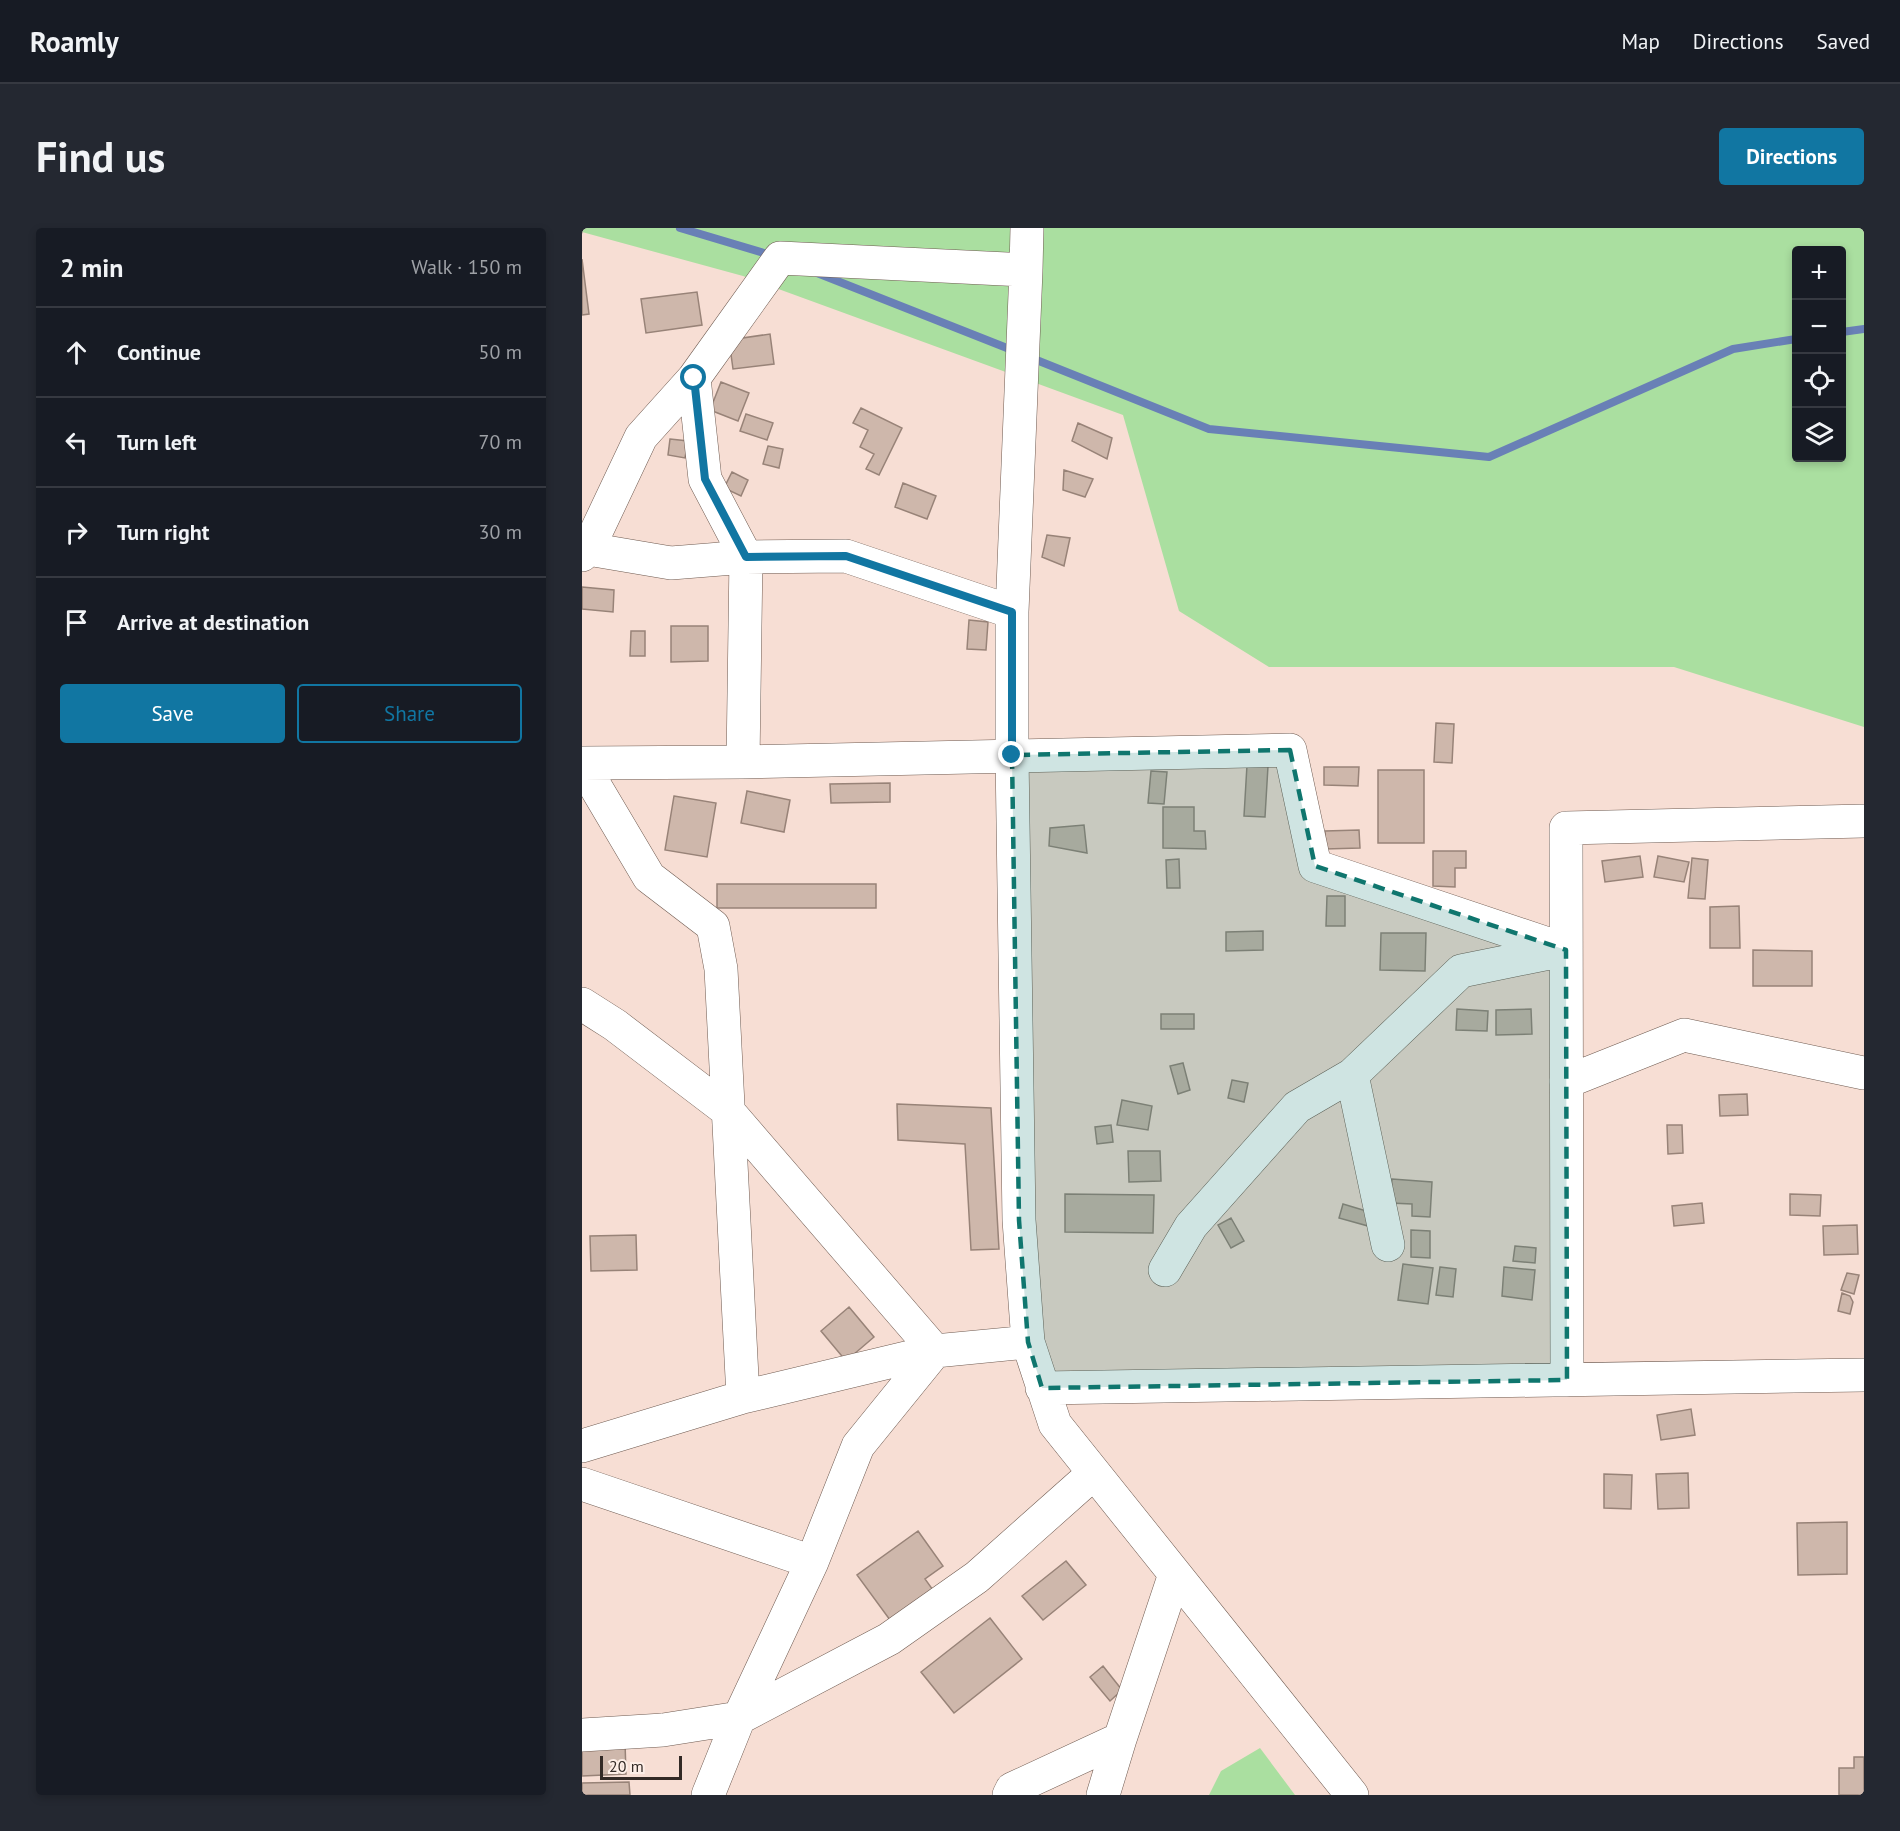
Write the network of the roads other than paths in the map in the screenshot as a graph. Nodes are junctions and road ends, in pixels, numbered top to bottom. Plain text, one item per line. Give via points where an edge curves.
1 (1027, 228) edge
2 (1026, 270) junction
3 (694, 378) junction
4 (585, 552) edge
5 (746, 557) junction
6 (1012, 612) junction
7 (1012, 755) junction
8 (743, 762) junction
9 (582, 763) edge
10 (1864, 821) edge
11 (1566, 950) junction
12 (582, 1004) edge
13 (1864, 1073) edge
14 (1352, 1075) junction
15 (1566, 1082) junction
16 (728, 1111) junction
17 (1388, 1245) dead end
18 (1165, 1270) dead end
19 (1028, 1342) junction
20 (935, 1351) junction
21 (1864, 1375) edge
22 (1567, 1380) junction
23 (1042, 1388) junction
24 (743, 1397) junction
25 (582, 1446) edge
26 (1094, 1473) junction
27 (582, 1484) edge
28 (812, 1562) junction
29 (1175, 1574) junction
30 (739, 1718) junction
31 (582, 1735) edge
32 (1120, 1739) junction
33 (708, 1795) edge
34 (1009, 1795) edge
35 (1103, 1795) edge
36 (1352, 1795) edge

1 - 2 street
2 - 3 street via 780,258
2 - 6 street
3 - 4 street via 640,437
3 - 5 street via 705,479
4 - 5 street via 671,563
5 - 6 street via 846,556
5 - 8 street
6 - 7 street
7 - 8 street
7 - 11 street via 1290,750 1314,866
7 - 19 street via 1019,1220
8 - 9 street
9 - 16 street via 649,877 713,926 721,969
10 - 11 street via 1566,828
11 - 14 street via 1461,971
11 - 15 street
12 - 16 street
13 - 15 street via 1684,1035
14 - 17 street
14 - 18 street via 1296,1107 1191,1226
15 - 22 street
16 - 20 street
16 - 24 street
19 - 20 street
19 - 23 street
20 - 24 street
20 - 28 street via 858,1446
21 - 22 street
22 - 23 street
23 - 26 street via 1055,1424
24 - 25 street
26 - 29 street
26 - 30 street via 977,1577 889,1639
27 - 28 street
28 - 30 street
29 - 32 street
29 - 36 street
30 - 31 street via 663,1730
30 - 33 street
32 - 34 street via 1012,1789
32 - 35 street

